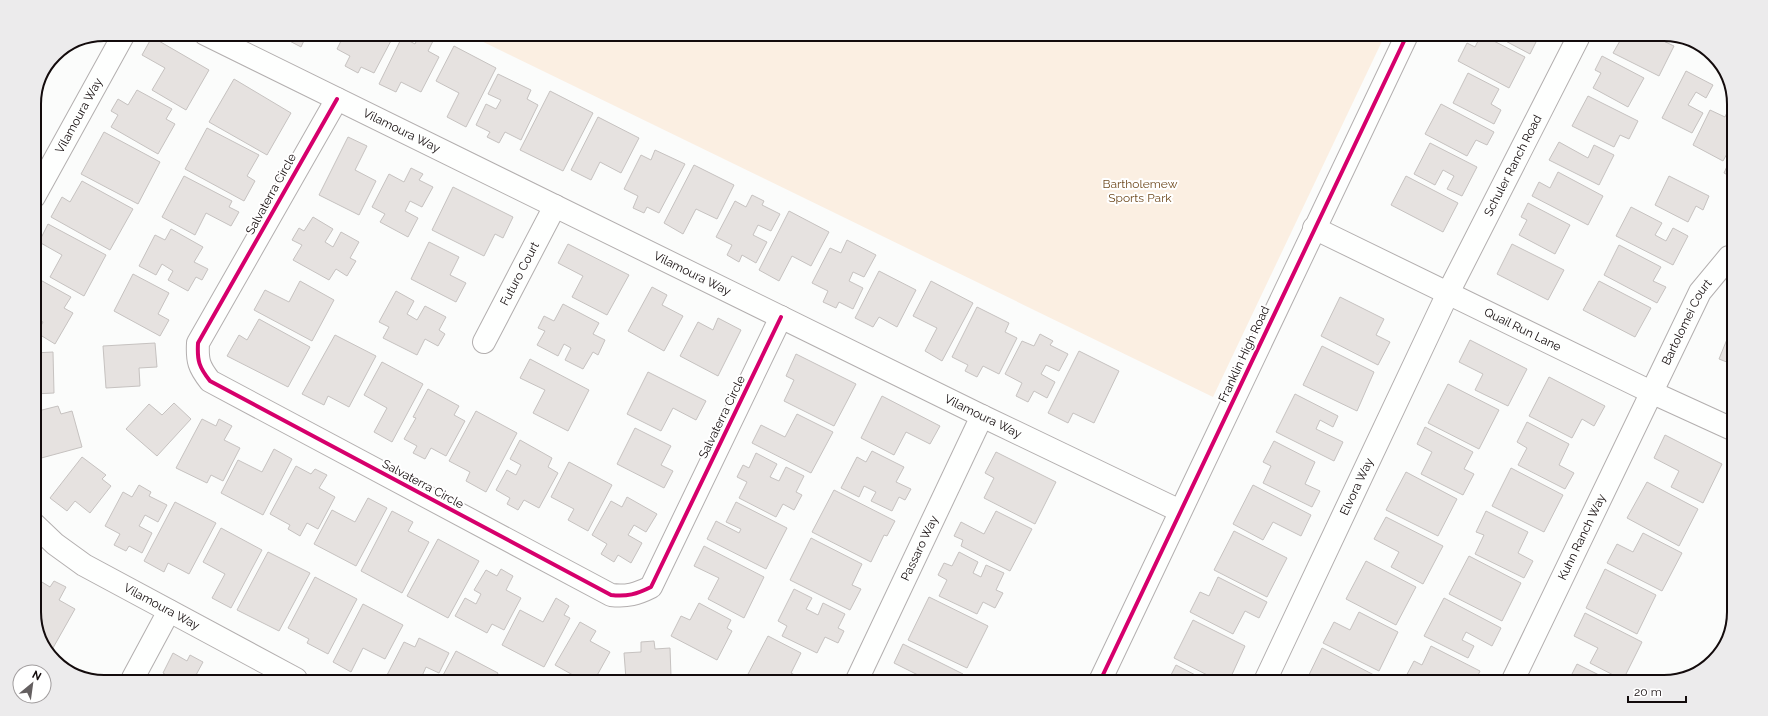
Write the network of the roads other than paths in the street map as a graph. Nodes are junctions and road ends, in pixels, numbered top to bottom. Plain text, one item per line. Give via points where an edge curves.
1 (120, 41) edge
2 (219, 41) edge
3 (1404, 41) edge
4 (1576, 41) edge
5 (337, 99) junction
6 (41, 184) edge
7 (555, 206) junction
8 (1314, 228) junction
9 (1727, 259) edge
10 (1448, 293) junction
11 (781, 317) junction
12 (484, 342) dead end
13 (1651, 392) junction
14 (982, 416) junction
15 (1727, 428) edge
16 (1180, 511) junction
17 (41, 531) edge
18 (169, 611) junction
19 (135, 675) edge
20 (289, 675) edge
21 (859, 675) edge
22 (1103, 675) edge
23 (1268, 675) edge
24 (1515, 675) edge

1 - 6 street, Vilamoura Way
2 - 5 street, Vilamoura Way
3 - 8 street, Franklin High Road
4 - 10 street, Schuler Ranch Road
5 - 7 street, Vilamoura Way
5 - 11 street, Salvaterra Circle via 198,343 197,358 202,371 210,381 611,595 623,597 651,587
7 - 11 street, Vilamoura Way
7 - 12 street, Futuro Court
8 - 10 street, Quail Run Lane
8 - 16 street, Franklin High Road
9 - 13 street, Bartolomei Court via 1700,292
10 - 13 street, Quail Run Lane
10 - 23 street, Elvora Way
11 - 14 street, Vilamoura Way
13 - 15 street, Quail Run Lane
13 - 24 street, Kuhn Ranch Way
14 - 16 street, Vilamoura Way
14 - 21 street, Passaro Way
16 - 22 street, Franklin High Road
17 - 18 street, Vilamoura Way via 84,565
18 - 19 street
18 - 20 street, Vilamoura Way

